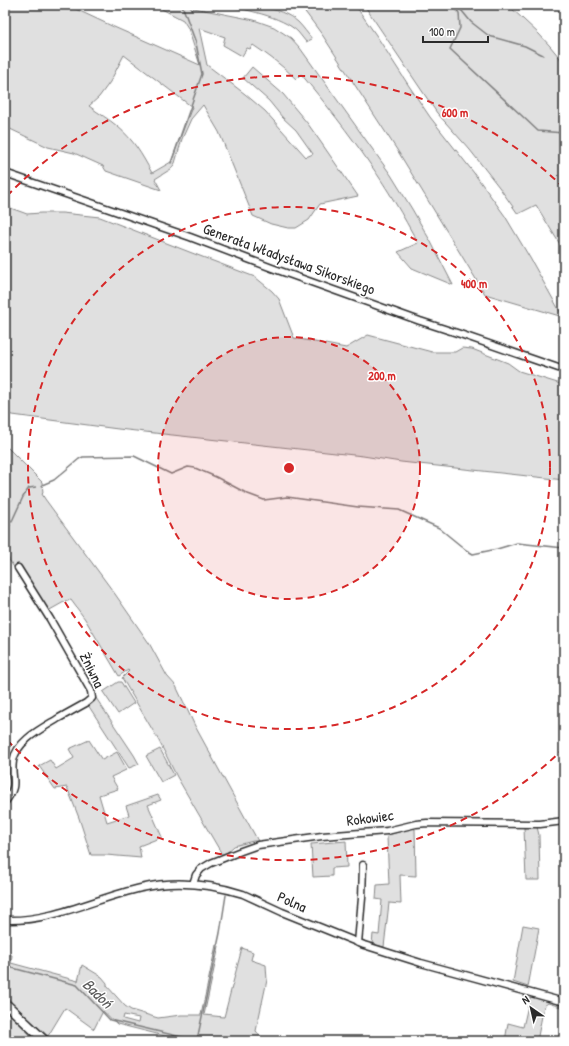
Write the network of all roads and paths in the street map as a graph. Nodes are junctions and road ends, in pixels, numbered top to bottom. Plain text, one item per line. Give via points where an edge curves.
1 (5, 173) edge
2 (564, 370) edge
3 (18, 568) dead end
4 (5, 802) edge
5 (564, 821) edge
6 (363, 865) dead end
7 (193, 884) junction
8 (5, 920) edge
9 (358, 943) junction
10 (564, 1002) edge
11 (5, 1003) edge
12 (45, 1041) edge

1 - 2 street, Generała Władysława Sikorskiego
3 - 4 street, Żniwna via 62,639 92,698 24,742 13,760 14,785
5 - 7 street, Rokowiec via 540,824 426,823 387,831 263,844 211,864 196,875
6 - 9 street
7 - 8 street, Polna via 143,887 47,916
7 - 9 street, Polna via 244,894
9 - 10 street, Polna
11 - 12 main road

